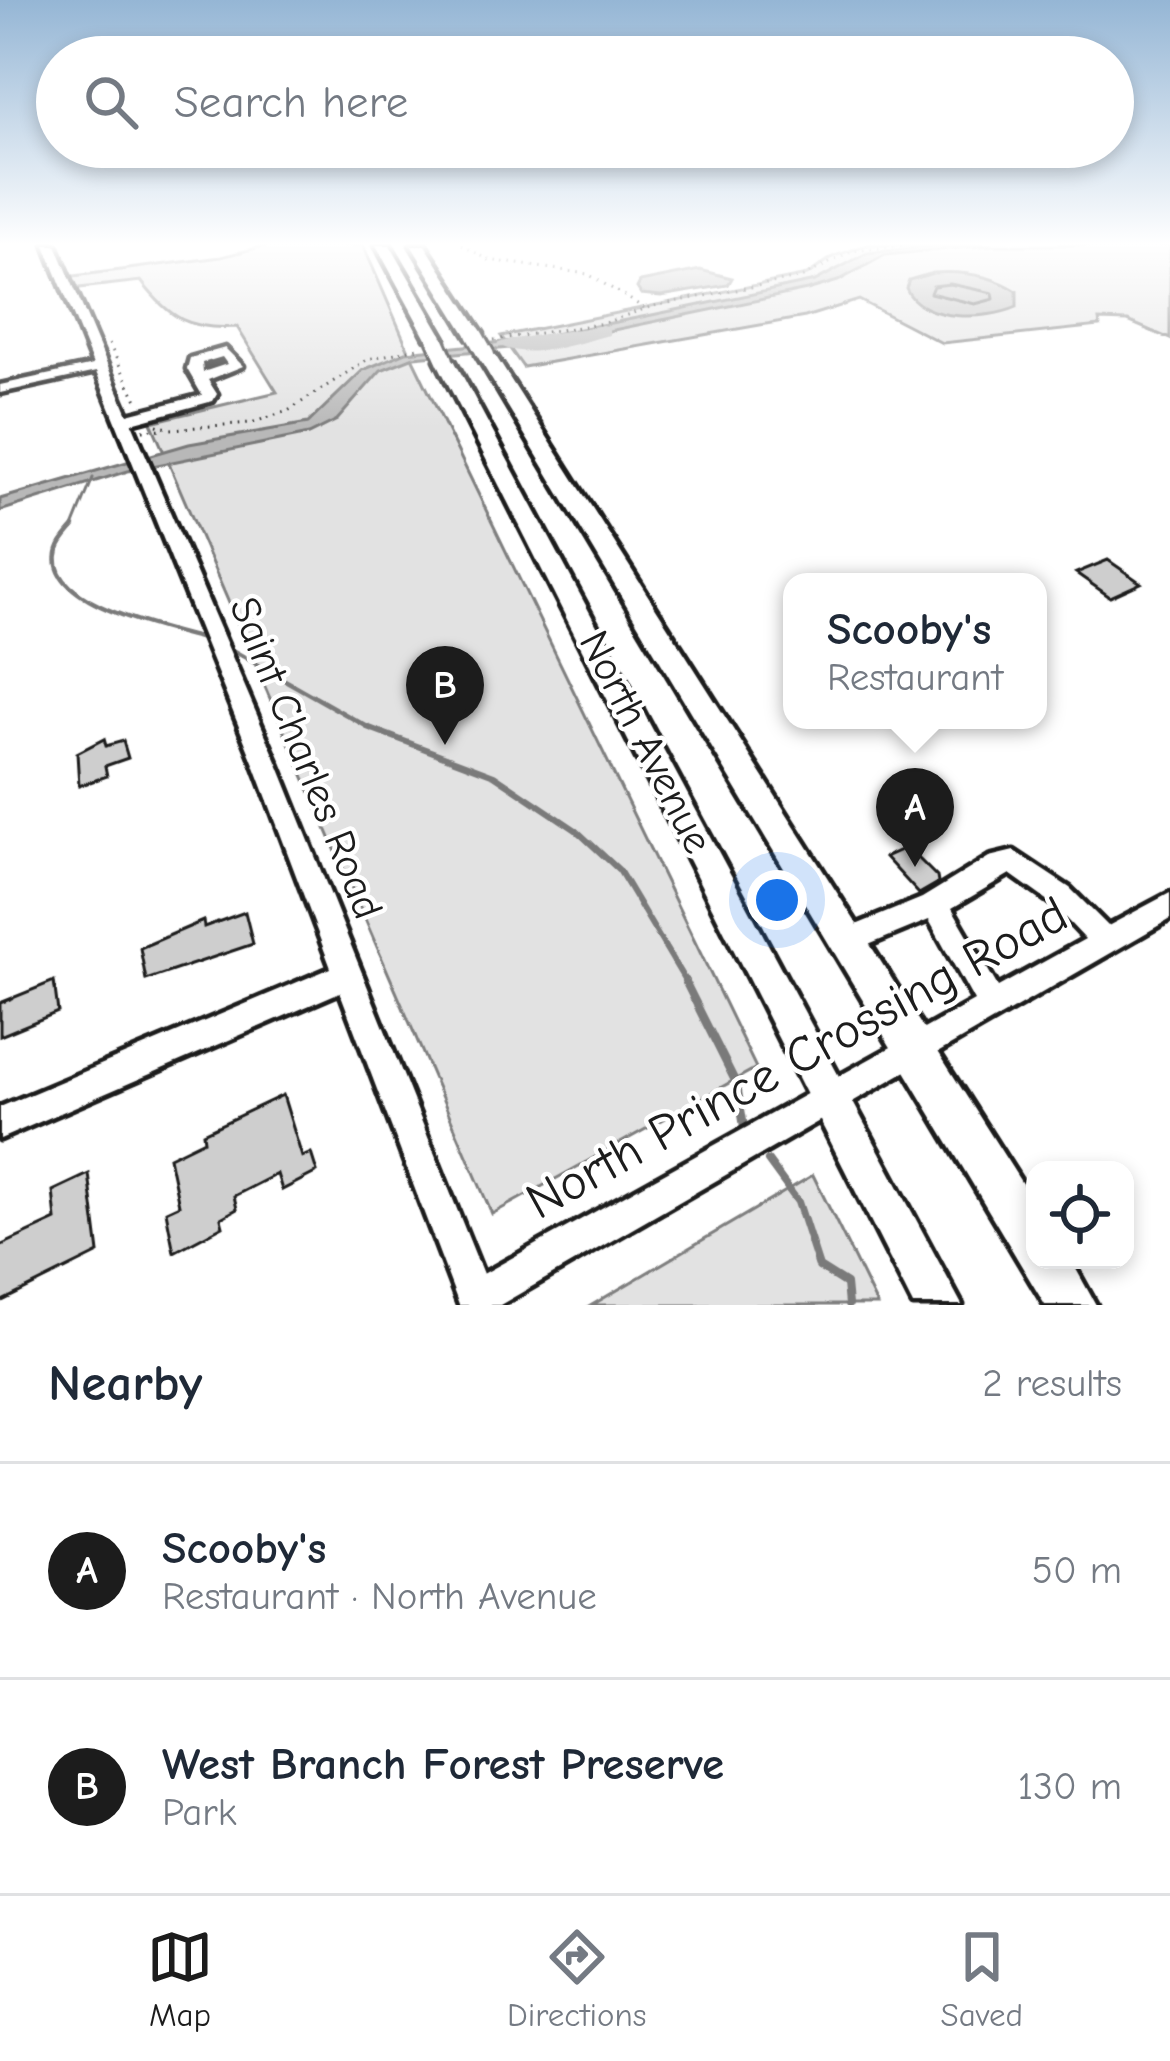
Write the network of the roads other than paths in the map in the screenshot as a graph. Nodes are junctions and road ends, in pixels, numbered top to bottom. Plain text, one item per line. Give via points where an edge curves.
1 (71, 306) edge
2 (416, 306) edge
3 (459, 306) edge
4 (101, 367) junction
5 (201, 378) dead end
6 (0, 389) edge
7 (129, 430) junction
8 (935, 904) junction
9 (1170, 905) edge
10 (849, 941) junction
11 (1106, 942) junction
12 (348, 975) junction
13 (993, 1006) junction
14 (917, 1050) junction
15 (830, 1099) junction
16 (0, 1123) edge
17 (1026, 1230) edge
18 (1050, 1269) edge
19 (476, 1302) edge
20 (938, 1305) edge
21 (1072, 1305) edge

1 - 4 street, Saint Charles Road
2 - 15 main road, North Avenue
3 - 10 main road, North Avenue
4 - 6 street
4 - 7 street, Saint Charles Road
5 - 7 street via 211,394 205,400
7 - 12 street, Saint Charles Road
8 - 10 street
8 - 11 street via 1014,862
8 - 13 street
9 - 11 street, North Prince Crossing Road
10 - 14 main road, North Avenue
11 - 13 street, North Prince Crossing Road
12 - 16 street
12 - 19 street, Saint Charles Road
13 - 14 street, North Prince Crossing Road
14 - 15 street, North Prince Crossing Road
14 - 17 main road, North Avenue
15 - 19 street, North Prince Crossing Road
15 - 20 main road, North Avenue
18 - 21 main road

